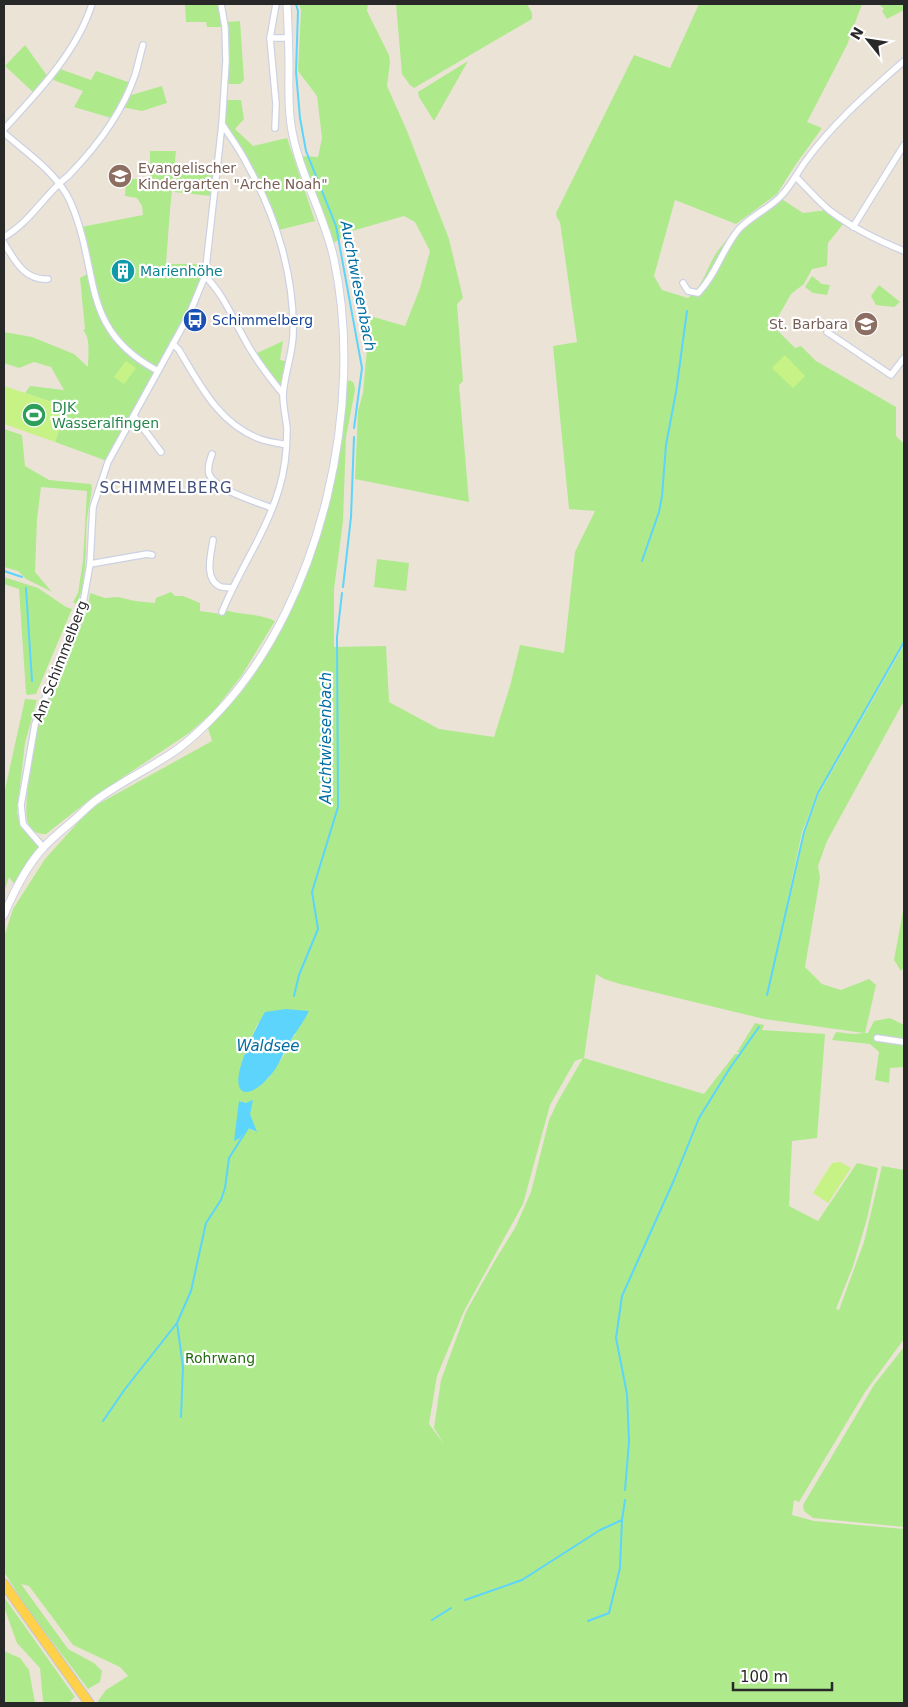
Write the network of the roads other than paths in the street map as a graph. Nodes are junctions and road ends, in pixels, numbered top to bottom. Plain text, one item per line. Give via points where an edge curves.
1 (92, 4) edge
2 (221, 4) edge
3 (276, 4) edge
4 (287, 4) edge
5 (270, 38) junction
6 (289, 38) junction
7 (142, 45) dead end
8 (904, 61) edge
9 (222, 124) junction
10 (275, 128) dead end
11 (4, 131) edge
12 (904, 145) edge
13 (796, 176) junction
14 (58, 184) junction
15 (853, 227) junction
16 (4, 237) edge
17 (4, 243) edge
18 (904, 251) edge
19 (205, 276) junction
20 (48, 279) dead end
21 (683, 282) dead end
22 (827, 332) dead end
23 (173, 344) junction
24 (904, 358) edge
25 (158, 371) junction
26 (283, 394) junction
27 (134, 416) junction
28 (286, 445) junction
29 (161, 452) dead end
30 (212, 454) dead end
31 (272, 508) junction
32 (213, 540) dead end
33 (152, 555) dead end
34 (90, 564) junction
35 (231, 588) junction
36 (222, 612) dead end
37 (44, 847) junction
38 (4, 915) edge
39 (877, 1038) dead end
40 (904, 1042) edge
41 (4, 1584) edge
42 (89, 1703) edge

1 - 11 street via 56,70
2 - 9 street, Am Schimmelberg via 226,60
3 - 5 street
4 - 6 street
5 - 6 street
5 - 10 street
6 - 37 street via 290,123 298,156 334,258 341,304 344,362 341,406 325,507 307,562 275,634 230,700 208,724 176,750 97,799
7 - 14 street via 135,74 115,115 96,144 70,175
8 - 13 street via 833,128
9 - 19 street, Am Schimmelberg
9 - 26 street via 260,190 285,260 291,293 293,336
11 - 14 street
12 - 15 street
13 - 15 street via 828,209
13 - 21 street via 780,198 739,229 721,255 708,283 698,293 688,290
14 - 16 street via 27,220
14 - 25 street via 69,200 79,226 93,291 103,319 126,349
15 - 18 street
17 - 20 street via 24,272 39,280
19 - 23 street, Am Schimmelberg
19 - 26 street via 229,308 253,355
22 - 24 street via 891,374
23 - 25 street, Am Schimmelberg
23 - 28 street via 219,412 261,440
25 - 27 street, Am Schimmelberg
26 - 28 street
27 - 29 street
27 - 34 street, Am Schimmelberg via 102,476 93,507
28 - 31 street via 285,462
30 - 31 street via 208,467 216,482
31 - 35 street
32 - 35 street via 212,579 220,587
33 - 34 street
34 - 37 street, Am Schimmelberg via 80,616 35,724 29,750 21,805 23,824
35 - 36 street
37 - 38 street via 16,887
39 - 40 street
41 - 42 main road

